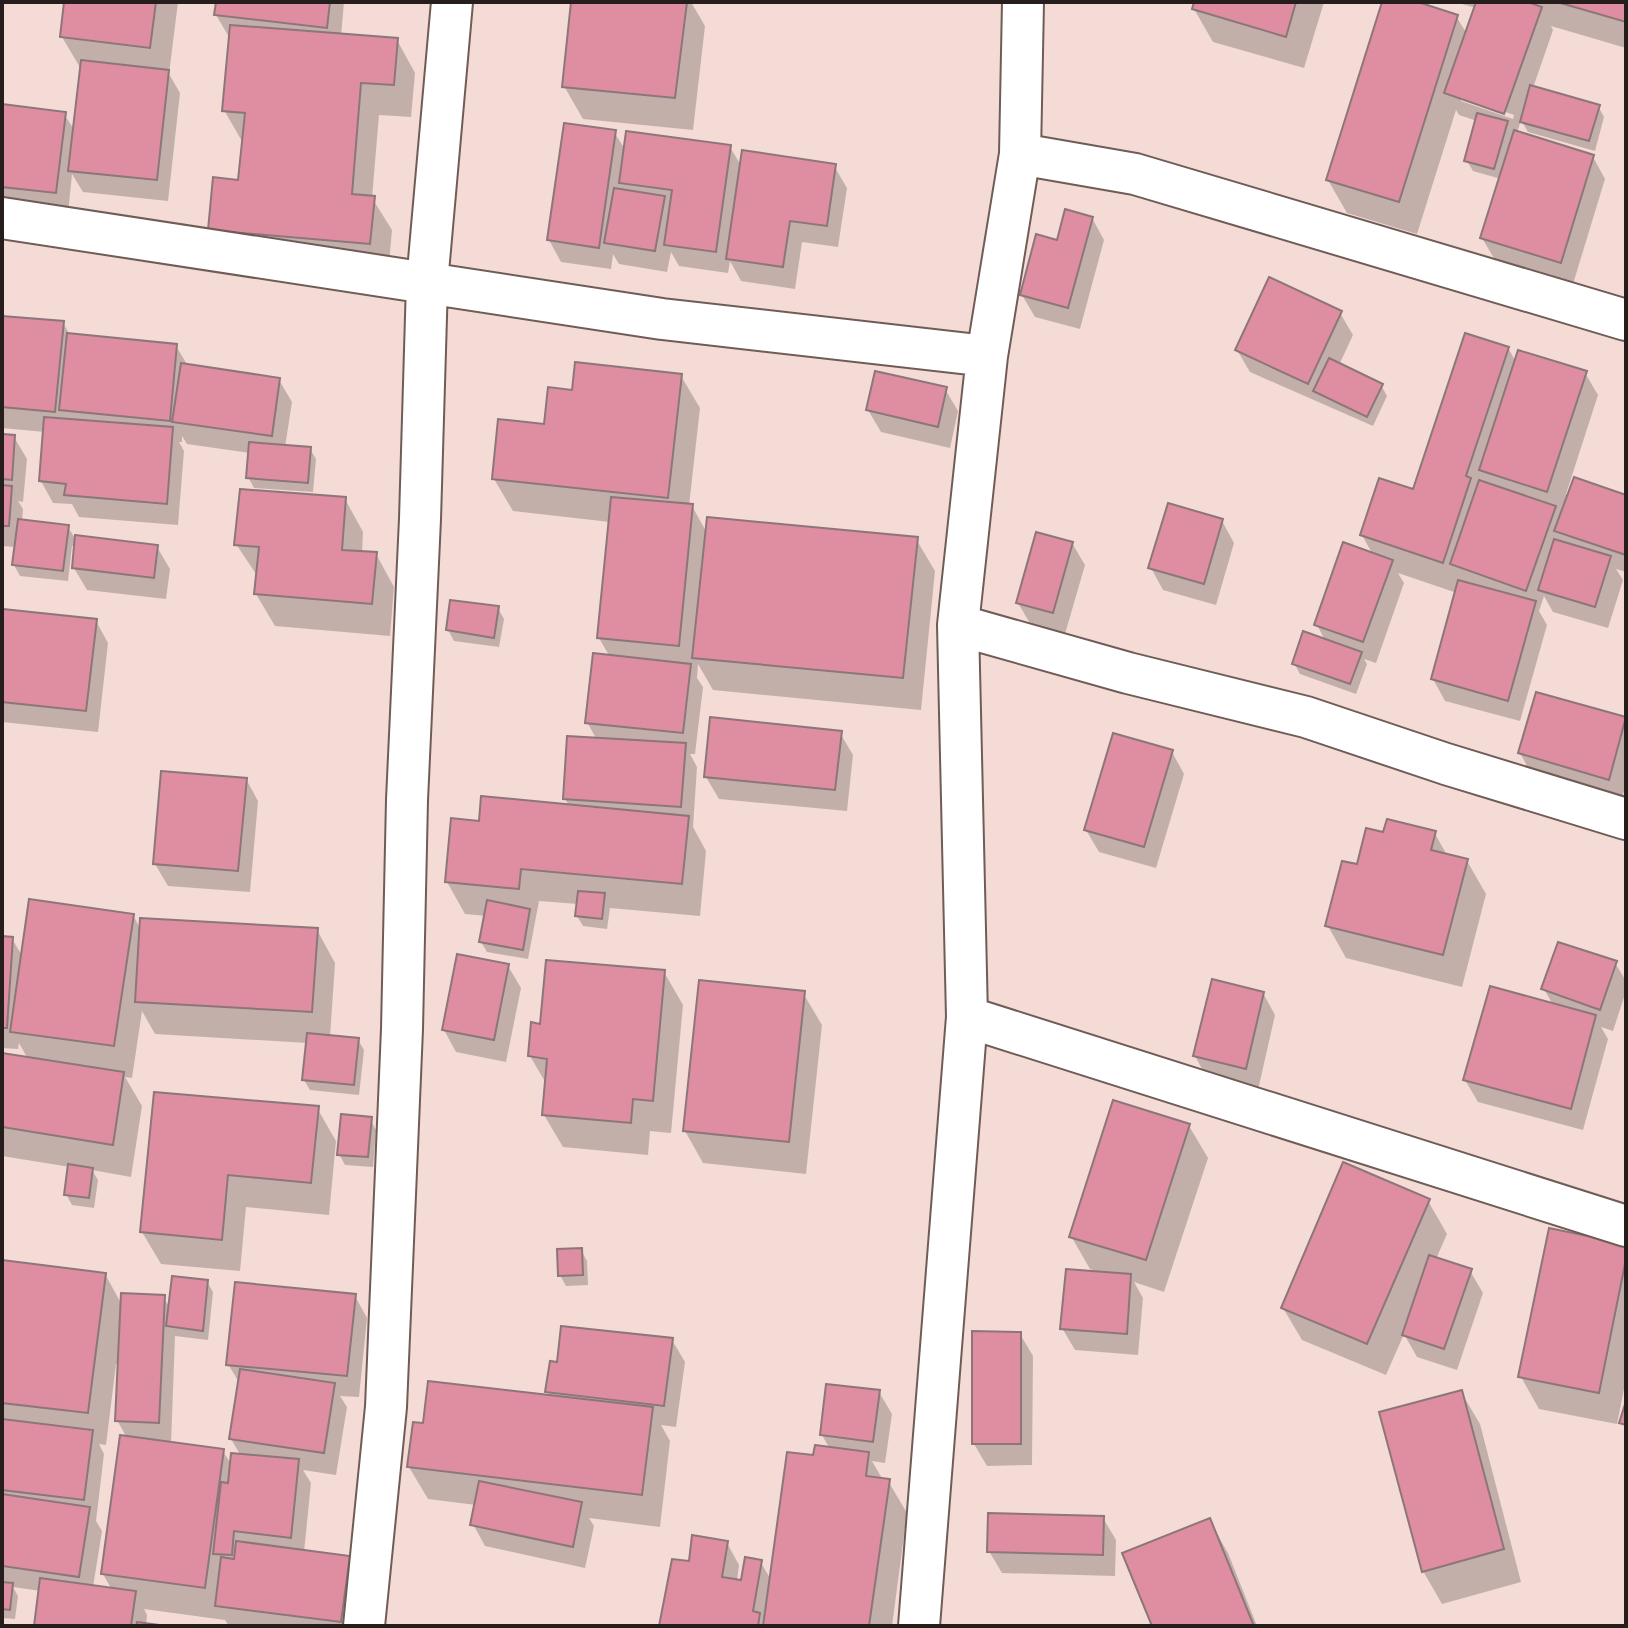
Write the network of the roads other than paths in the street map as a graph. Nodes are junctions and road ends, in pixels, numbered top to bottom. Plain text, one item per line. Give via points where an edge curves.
1 (452, 2) edge
2 (1023, 2) edge
3 (1020, 154) junction
4 (2, 218) edge
5 (427, 283) junction
6 (1626, 320) edge
7 (987, 356) junction
8 (958, 625) junction
9 (1626, 819) edge
10 (967, 1017) junction
11 (1626, 1226) edge
12 (364, 1626) edge
13 (919, 1626) edge

1 - 5 street
2 - 3 street
3 - 6 street via 1135,174
3 - 7 street
4 - 5 street
5 - 7 street via 662,319
5 - 12 street via 386,1407
7 - 8 street
8 - 9 street via 1306,717
8 - 10 street
10 - 11 street
10 - 13 street

